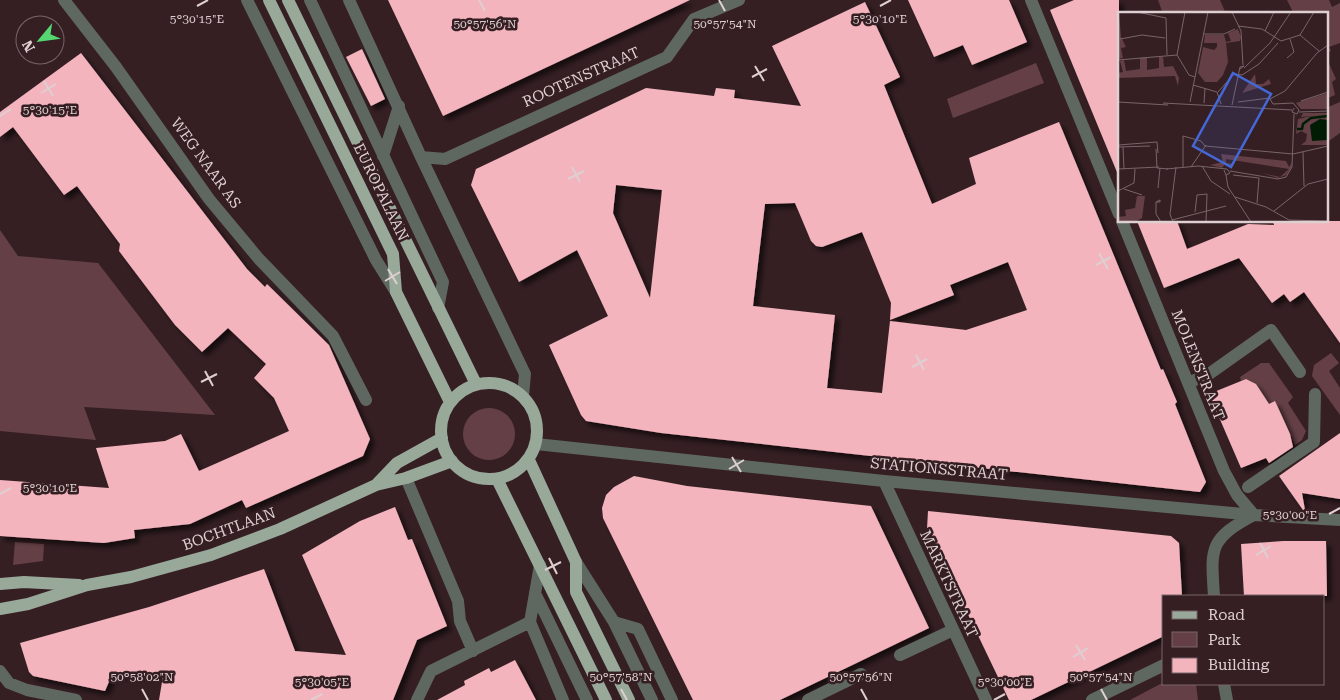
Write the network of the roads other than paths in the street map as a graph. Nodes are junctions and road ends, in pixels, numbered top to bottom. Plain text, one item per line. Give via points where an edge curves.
1 (64, 0) edge
2 (247, 0) edge
3 (269, 0) edge
4 (288, 0) edge
5 (310, 0) edge
6 (350, 0) edge
7 (739, 0) edge
8 (1030, 0) edge
9 (399, 106) junction
10 (383, 156) junction
11 (421, 157) junction
12 (1118, 212) edge
13 (1122, 222) edge
14 (396, 292) junction
15 (438, 308) junction
16 (1300, 372) dead end
17 (1188, 383) junction
18 (476, 384) junction
19 (1315, 394) dead end
20 (523, 396) junction
21 (366, 400) dead end
22 (450, 402) junction
23 (442, 438) junction
24 (536, 444) junction
25 (529, 460) junction
26 (452, 461) junction
27 (406, 478) junction
28 (497, 479) junction
29 (884, 481) junction
30 (376, 485) junction
31 (1248, 487) dead end
32 (1254, 516) junction
33 (1340, 520) edge
34 (576, 562) junction
35 (540, 565) junction
36 (0, 584) edge
37 (87, 585) junction
38 (535, 593) junction
39 (1214, 595) edge
40 (0, 609) edge
41 (530, 622) junction
42 (614, 622) junction
43 (953, 630) junction
44 (473, 651) junction
45 (900, 655) dead end
46 (1162, 666) edge
47 (861, 674) dead end
48 (2, 676) edge
49 (1224, 685) edge
50 (76, 700) edge
51 (417, 700) edge
52 (563, 700) edge
53 (587, 700) edge
54 (606, 700) edge
55 (629, 700) edge
56 (652, 700) edge
57 (672, 700) edge
58 (808, 700) edge
59 (986, 700) edge
60 (1092, 700) edge
61 (1227, 700) edge

1 - 21 street, WEG NAAR AS via 116,67 209,199 259,259 333,336
2 - 14 street via 376,260
3 - 14 main road, EUROPALAAN via 393,254
4 - 15 main road, EUROPALAAN
5 - 10 street
6 - 9 street
7 - 11 street, ROOTENSTRAAT via 694,19 667,57 445,159
8 - 12 street
9 - 10 street
9 - 11 street
10 - 15 street via 443,282
11 - 20 street via 525,374
13 - 17 street, MOLENSTRAAT
14 - 22 main road, EUROPALAAN
15 - 18 main road, EUROPALAAN
16 - 17 street via 1270,330 1202,377
17 - 32 street, MOLENSTRAAT via 1224,471
18 - 20 main road via 493,382
18 - 22 main road
19 - 31 street via 1314,442
20 - 24 main road via 536,418
22 - 23 main road via 441,426
23 - 26 main road
23 - 30 main road, BOCHTLAAN via 397,463
24 - 25 main road
24 - 29 street, STATIONSSTRAAT
25 - 28 main road via 510,475
25 - 34 main road
26 - 27 main road, BOCHTLAAN
26 - 28 main road via 472,476
27 - 30 main road, BOCHTLAAN
27 - 44 street via 458,601 460,621
28 - 35 main road
29 - 32 street, STATIONSSTRAAT
29 - 43 street, MARKTSTRAAT
30 - 37 main road, BOCHTLAAN via 280,529 211,555 131,577
32 - 33 street, STATIONSSTRAAT
32 - 39 street via 1233,526 1220,539 1212,555
34 - 42 street
34 - 55 main road via 576,592
35 - 38 street
35 - 54 main road
36 - 37 main road, BOCHTLAAN
37 - 40 main road, BOCHTLAAN via 28,604
38 - 41 street
38 - 53 street
41 - 44 street
41 - 52 street
42 - 56 street
42 - 57 street via 638,630
43 - 45 street
43 - 59 street, MARKTSTRAAT
44 - 51 street via 431,671
46 - 60 street
47 - 58 street
48 - 50 street via 9,683 27,690
49 - 61 street

